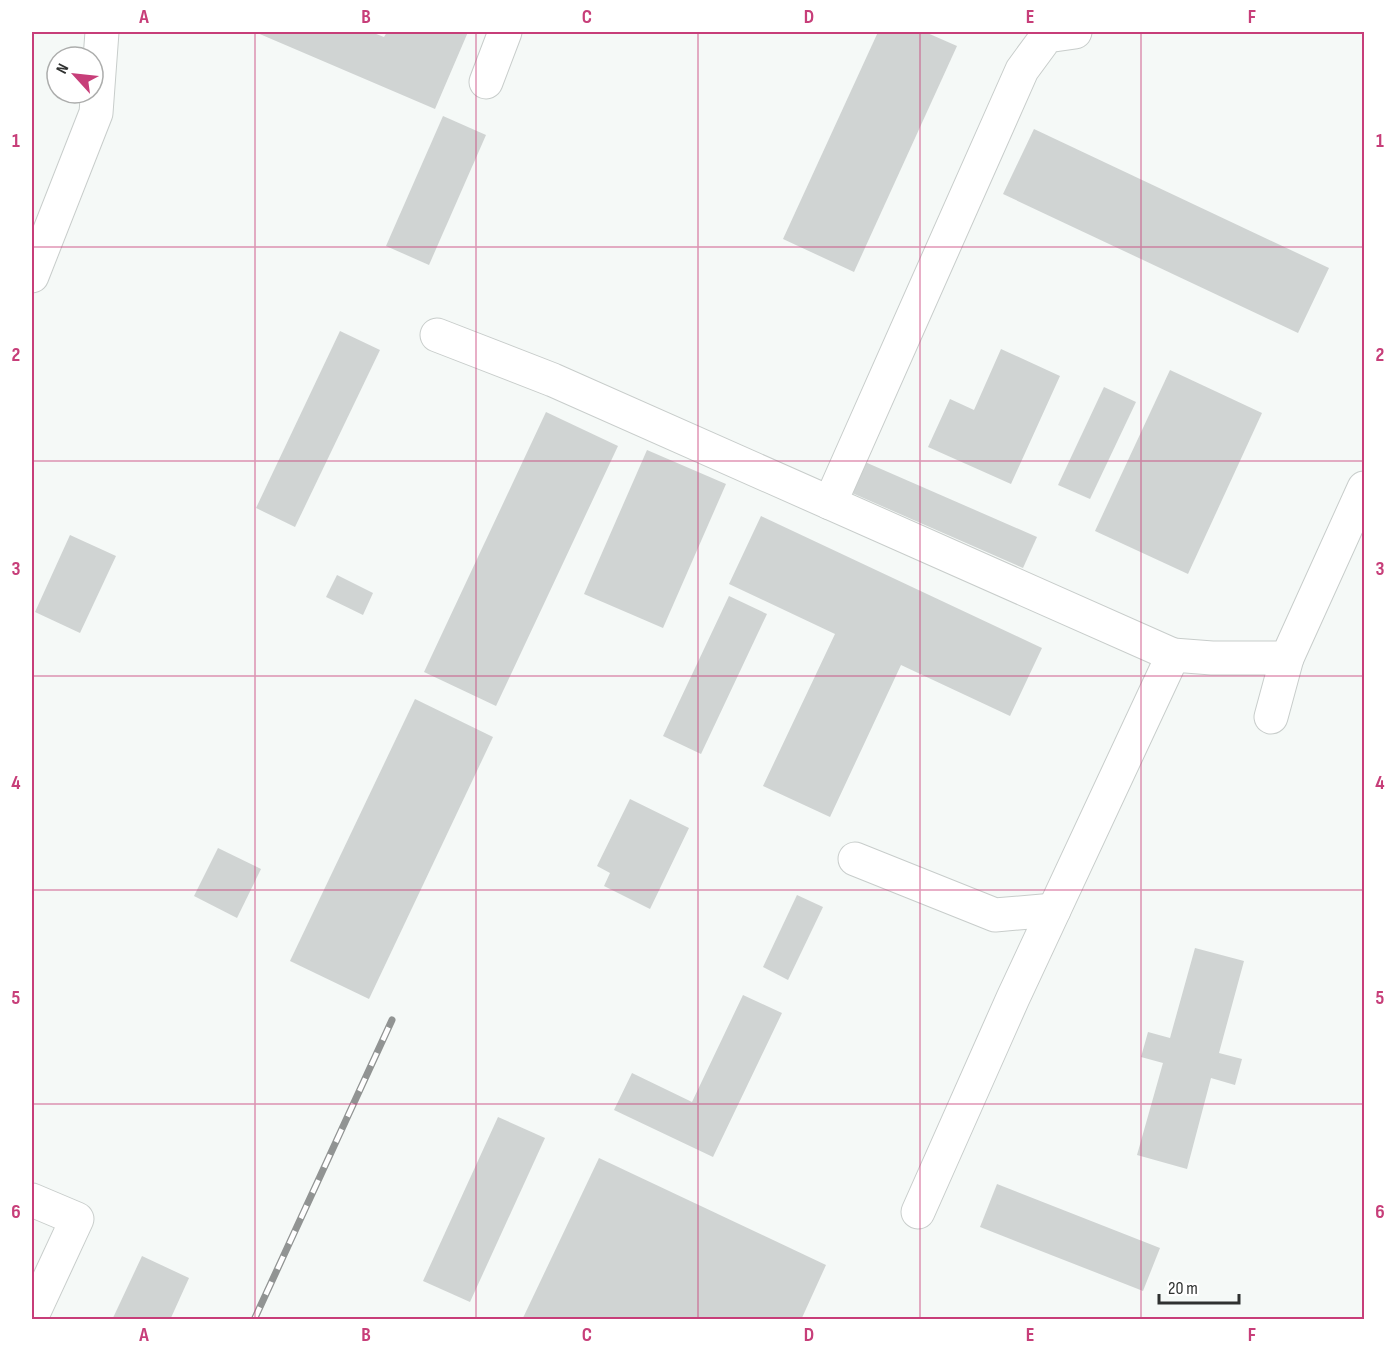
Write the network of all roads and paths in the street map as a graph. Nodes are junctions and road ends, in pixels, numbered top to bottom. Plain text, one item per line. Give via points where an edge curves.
1 (102, 32) edge
2 (505, 32) edge
3 (1075, 32) edge
4 (486, 82) dead end
5 (32, 276) edge
6 (437, 335) dead end
7 (1365, 488) edge
8 (830, 503) junction
9 (1173, 655) junction
10 (1287, 658) junction
11 (1271, 717) dead end
12 (855, 859) dead end
13 (1054, 910) junction
14 (32, 1200) edge
15 (918, 1212) dead end
16 (32, 1316) edge

1 - 5 lane via 96,113
2 - 4 lane
3 - 8 lane via 1047,36 1022,70
6 - 8 lane via 553,380
7 - 10 lane
8 - 9 lane
9 - 10 lane
9 - 13 lane
10 - 11 lane
12 - 13 lane via 996,915
13 - 15 lane
14 - 16 lane via 77,1219

